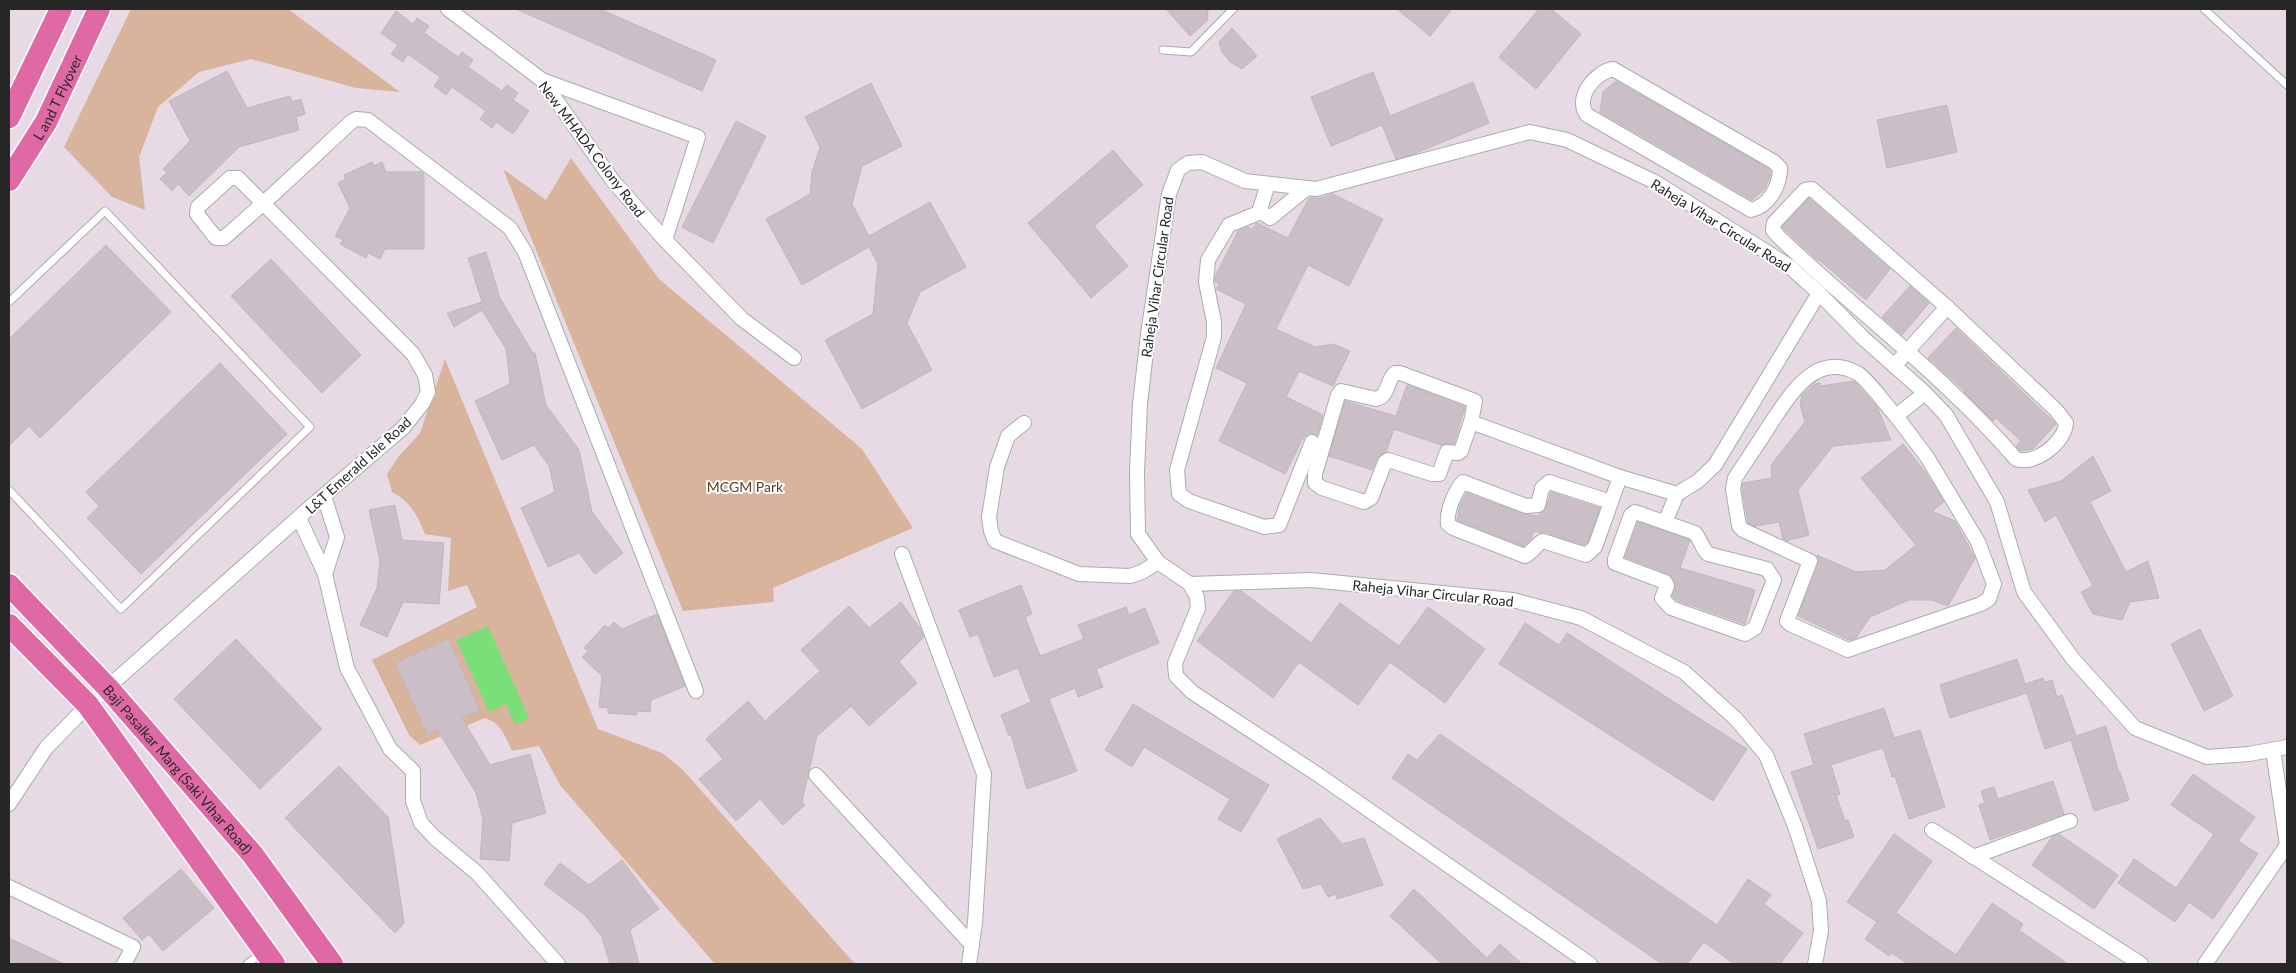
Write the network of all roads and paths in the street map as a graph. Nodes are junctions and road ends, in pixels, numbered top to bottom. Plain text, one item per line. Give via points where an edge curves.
1 (61, 9) edge
2 (99, 9) edge
3 (448, 9) edge
4 (1233, 9) edge
5 (2204, 9) edge
6 (1163, 50) dead end
7 (542, 80) junction
8 (2287, 85) edge
9 (9, 117) edge
10 (1668, 163) junction
11 (9, 180) edge
12 (1655, 182) junction
13 (1268, 184) junction
14 (1307, 188) junction
15 (264, 203) junction
16 (1261, 212) junction
17 (665, 240) junction
18 (1819, 293) junction
19 (9, 302) edge
20 (1947, 307) junction
21 (1908, 351) junction
22 (794, 358) dead end
23 (1894, 366) junction
24 (1925, 393) junction
25 (1896, 416) junction
26 (1471, 422) junction
27 (1024, 423) dead end
28 (1312, 442) dead end
29 (1620, 477) junction
30 (9, 490) edge
31 (1677, 494) junction
32 (324, 496) junction
33 (1611, 502) junction
34 (299, 518) junction
35 (1665, 522) junction
36 (902, 554) dead end
37 (1158, 562) junction
38 (325, 574) junction
39 (1190, 584) junction
40 (9, 585) edge
41 (9, 625) edge
42 (108, 688) junction
43 (696, 691) dead end
44 (88, 705) junction
45 (2287, 747) edge
46 (2273, 750) junction
47 (816, 775) dead end
48 (9, 804) edge
49 (2070, 821) dead end
50 (1932, 830) dead end
51 (1973, 857) junction
52 (9, 887) edge
53 (972, 945) junction
54 (262, 960) edge
55 (124, 964) edge
56 (332, 964) edge
57 (558, 964) edge
58 (969, 964) edge
59 (1590, 964) edge
60 (1815, 964) edge
61 (2142, 964) edge
62 (2205, 964) edge

1 - 9 main road
2 - 11 main road, L and T Flyover via 46,122
3 - 7 street, New MHADA Colony Road
4 - 6 lane via 1191,52
5 - 8 lane
7 - 17 street, New MHADA Colony Road via 613,181
7 - 17 street via 698,137
10 - 10 street via 1587,115 1582,102 1596,76 1613,69 1774,162 1780,168 1780,177 1773,194 1763,205 1751,210
10 - 12 street
12 - 14 street, Raheja Vihar Circular Road via 1567,140 1530,132 1316,189
12 - 18 street, Raheja Vihar Circular Road via 1789,266
13 - 14 street, Raheja Vihar Circular Road
13 - 16 street
13 - 37 street, Raheja Vihar Circular Road via 1245,180 1202,162 1188,163 1178,170 1168,194 1140,404 1137,471 1138,534
14 - 16 street via 1274,217 1267,217
15 - 15 street via 233,177 198,206 197,214 216,238 224,238
15 - 32 street, L&T Emerald Isle Road via 413,354 425,375 428,392 403,428
15 - 43 street via 351,122 362,119 368,120 510,228 525,252
16 - 28 street via 1229,225 1208,260 1205,271 1214,337 1177,470 1179,494 1189,501 1264,527 1279,525
17 - 22 street, New MHADA Colony Road via 742,319
18 - 23 street, Raheja Vihar Circular Road
18 - 31 street via 1715,465
19 - 30 lane via 105,211 310,427 121,609
20 - 21 street
20 - 21 street via 2056,410 2066,423 2063,434 2036,459 2023,461 2016,458
20 - 21 street via 1812,190 1805,190 1774,223 1773,230 1787,245
21 - 23 street
23 - 24 street, Raheja Vihar Circular Road
24 - 25 street
24 - 46 street, Raheja Vihar Circular Road via 1946,416 1997,502 2024,592 2073,659 2135,728 2207,758
25 - 25 street via 1928,457 1978,542 1994,584 1989,599 1981,604 1848,650 1787,621 1810,560 1743,530 1733,489 1735,478 1792,391 1819,371 1840,367 1858,374
26 - 26 street via 1475,401 1400,373 1390,376 1381,398 1341,391 1317,466 1315,483 1364,502 1371,498 1388,460 1439,474 1447,452 1458,454 1461,451
26 - 29 street
27 - 37 street via 1008,436 997,467 989,517 995,541 1079,574 1130,576
29 - 31 street
29 - 33 street
31 - 35 street
32 - 34 street, L&T Emerald Isle Road
32 - 38 street via 337,537
33 - 33 street via 1595,547 1586,555 1543,542 1525,556 1453,528 1447,518 1463,482 1526,506 1538,505 1542,488 1549,482
34 - 38 street
34 - 42 street, L&T Emerald Isle Road
35 - 35 street via 1695,533 1708,554 1767,569 1774,580 1755,628 1746,634 1671,608 1662,598 1666,582 1615,563 1631,515 1635,512
36 - 53 street via 984,774
37 - 39 street, Raheja Vihar Circular Road
38 - 57 street via 347,668 390,749 413,771 413,801 421,822 477,873
39 - 59 street via 1197,597 1198,608 1175,663 1176,676 1192,692 1320,776
39 - 60 street, Raheja Vihar Circular Road via 1311,580 1514,600 1582,618 1684,672 1736,719 1766,756 1795,826 1819,901 1821,931
40 - 42 main road, Baji Pasalkar Marg (Saki Vihar Road)
41 - 44 main road, Baji Pasalkar Marg (Saki Vihar Road)
42 - 44 street, L&T Emerald Isle Road
42 - 56 main road, Baji Pasalkar Marg (Saki Vihar Road) via 253,854
44 - 48 street, L&T Emerald Isle Road via 46,748
44 - 54 main road, Baji Pasalkar Marg (Saki Vihar Road)
45 - 46 street, Raheja Vihar Circular Road
46 - 62 street via 2287,845
47 - 53 street
49 - 51 street
50 - 51 street
51 - 61 street
52 - 55 street via 133,947
53 - 58 street

